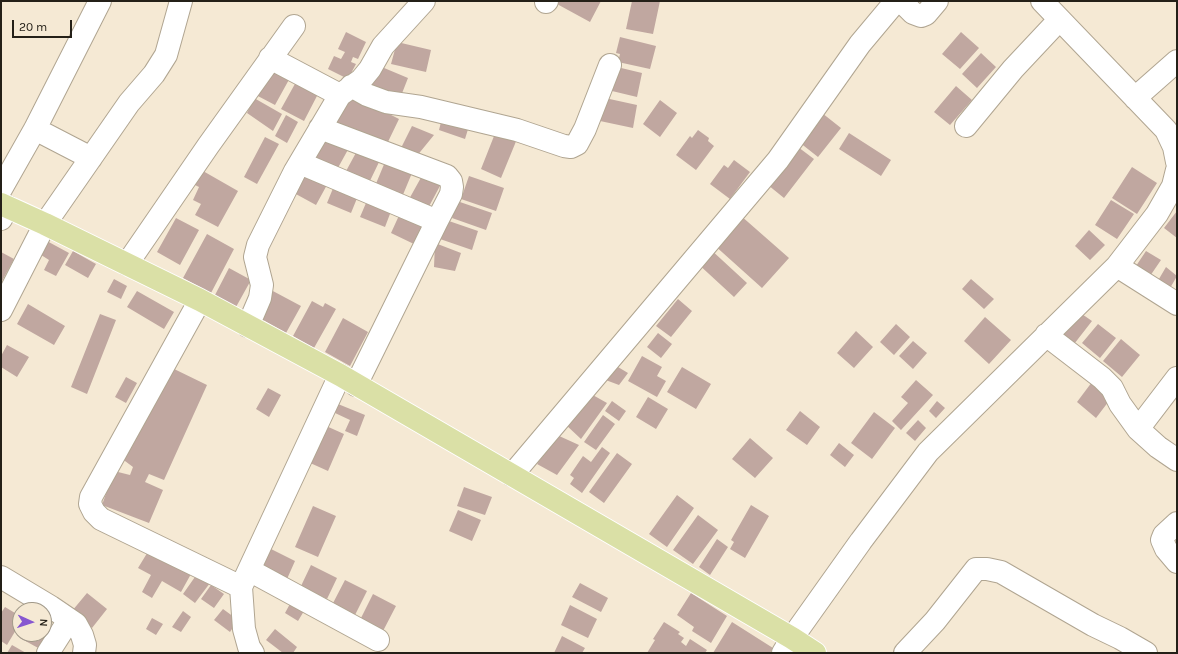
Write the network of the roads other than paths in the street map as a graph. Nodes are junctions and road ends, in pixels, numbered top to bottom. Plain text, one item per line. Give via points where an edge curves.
1 (100, 1) edge
2 (181, 1) edge
3 (424, 1) edge
4 (896, 1) edge
5 (901, 1) edge
6 (937, 1) edge
7 (1042, 1) edge
8 (1060, 20) junction
9 (294, 26) dead end
10 (270, 58) junction
11 (1177, 61) edge
12 (610, 65) dead end
13 (345, 90) junction
14 (1135, 98) junction
15 (966, 126) dead end
16 (320, 128) junction
17 (35, 129) junction
18 (91, 158) junction
19 (1177, 162) edge
20 (300, 163) junction
21 (1177, 170) edge
22 (3, 205) edge
23 (438, 222) junction
24 (45, 224) junction
25 (127, 264) junction
26 (1117, 266) junction
27 (3, 300) edge
28 (200, 300) junction
29 (1177, 304) edge
30 (248, 326) junction
31 (1046, 335) junction
32 (1177, 378) edge
33 (348, 380) junction
34 (1138, 429) junction
35 (1177, 460) edge
36 (512, 475) junction
37 (1177, 523) edge
38 (1177, 562) edge
39 (1, 577) edge
40 (245, 578) junction
41 (69, 620) junction
42 (378, 640) dead end
43 (787, 645) edge
44 (48, 653) edge
45 (84, 653) edge
46 (253, 653) edge
47 (815, 653) edge
48 (905, 653) edge
49 (1146, 653) edge

1 - 17 street
2 - 18 street via 166,55
3 - 13 street via 383,46 361,80
4 - 36 street via 860,44 778,160
5 - 6 street via 920,16 926,14
7 - 8 street
8 - 14 street
8 - 15 street via 1013,69
9 - 10 street
10 - 13 street
10 - 25 street
11 - 14 street
12 - 13 street via 585,129 577,144 571,147 517,130 421,107 386,102
13 - 16 street
14 - 19 street via 1166,130 1174,147
16 - 20 street
16 - 23 street via 447,176 451,181 451,194
17 - 18 street
17 - 22 street
18 - 24 street
20 - 23 street
20 - 30 street via 258,245 255,257 262,285 260,298
21 - 26 street via 1173,186 1157,214
22 - 24 main road
23 - 33 street
24 - 25 main road
24 - 27 street
25 - 28 main road
26 - 29 street
26 - 31 street
28 - 30 main road
28 - 40 street via 91,497 90,504 101,519
30 - 33 main road
31 - 34 street via 1112,388
31 - 43 street via 928,452
32 - 34 street
33 - 36 main road
33 - 40 street
34 - 35 street
36 - 43 main road
37 - 38 street via 1162,540
39 - 41 street
40 - 42 street
40 - 46 street via 244,629 248,647
41 - 44 street
41 - 45 street via 76,624 82,635
43 - 47 main road
48 - 49 street via 935,621 976,569 987,568 1001,572

